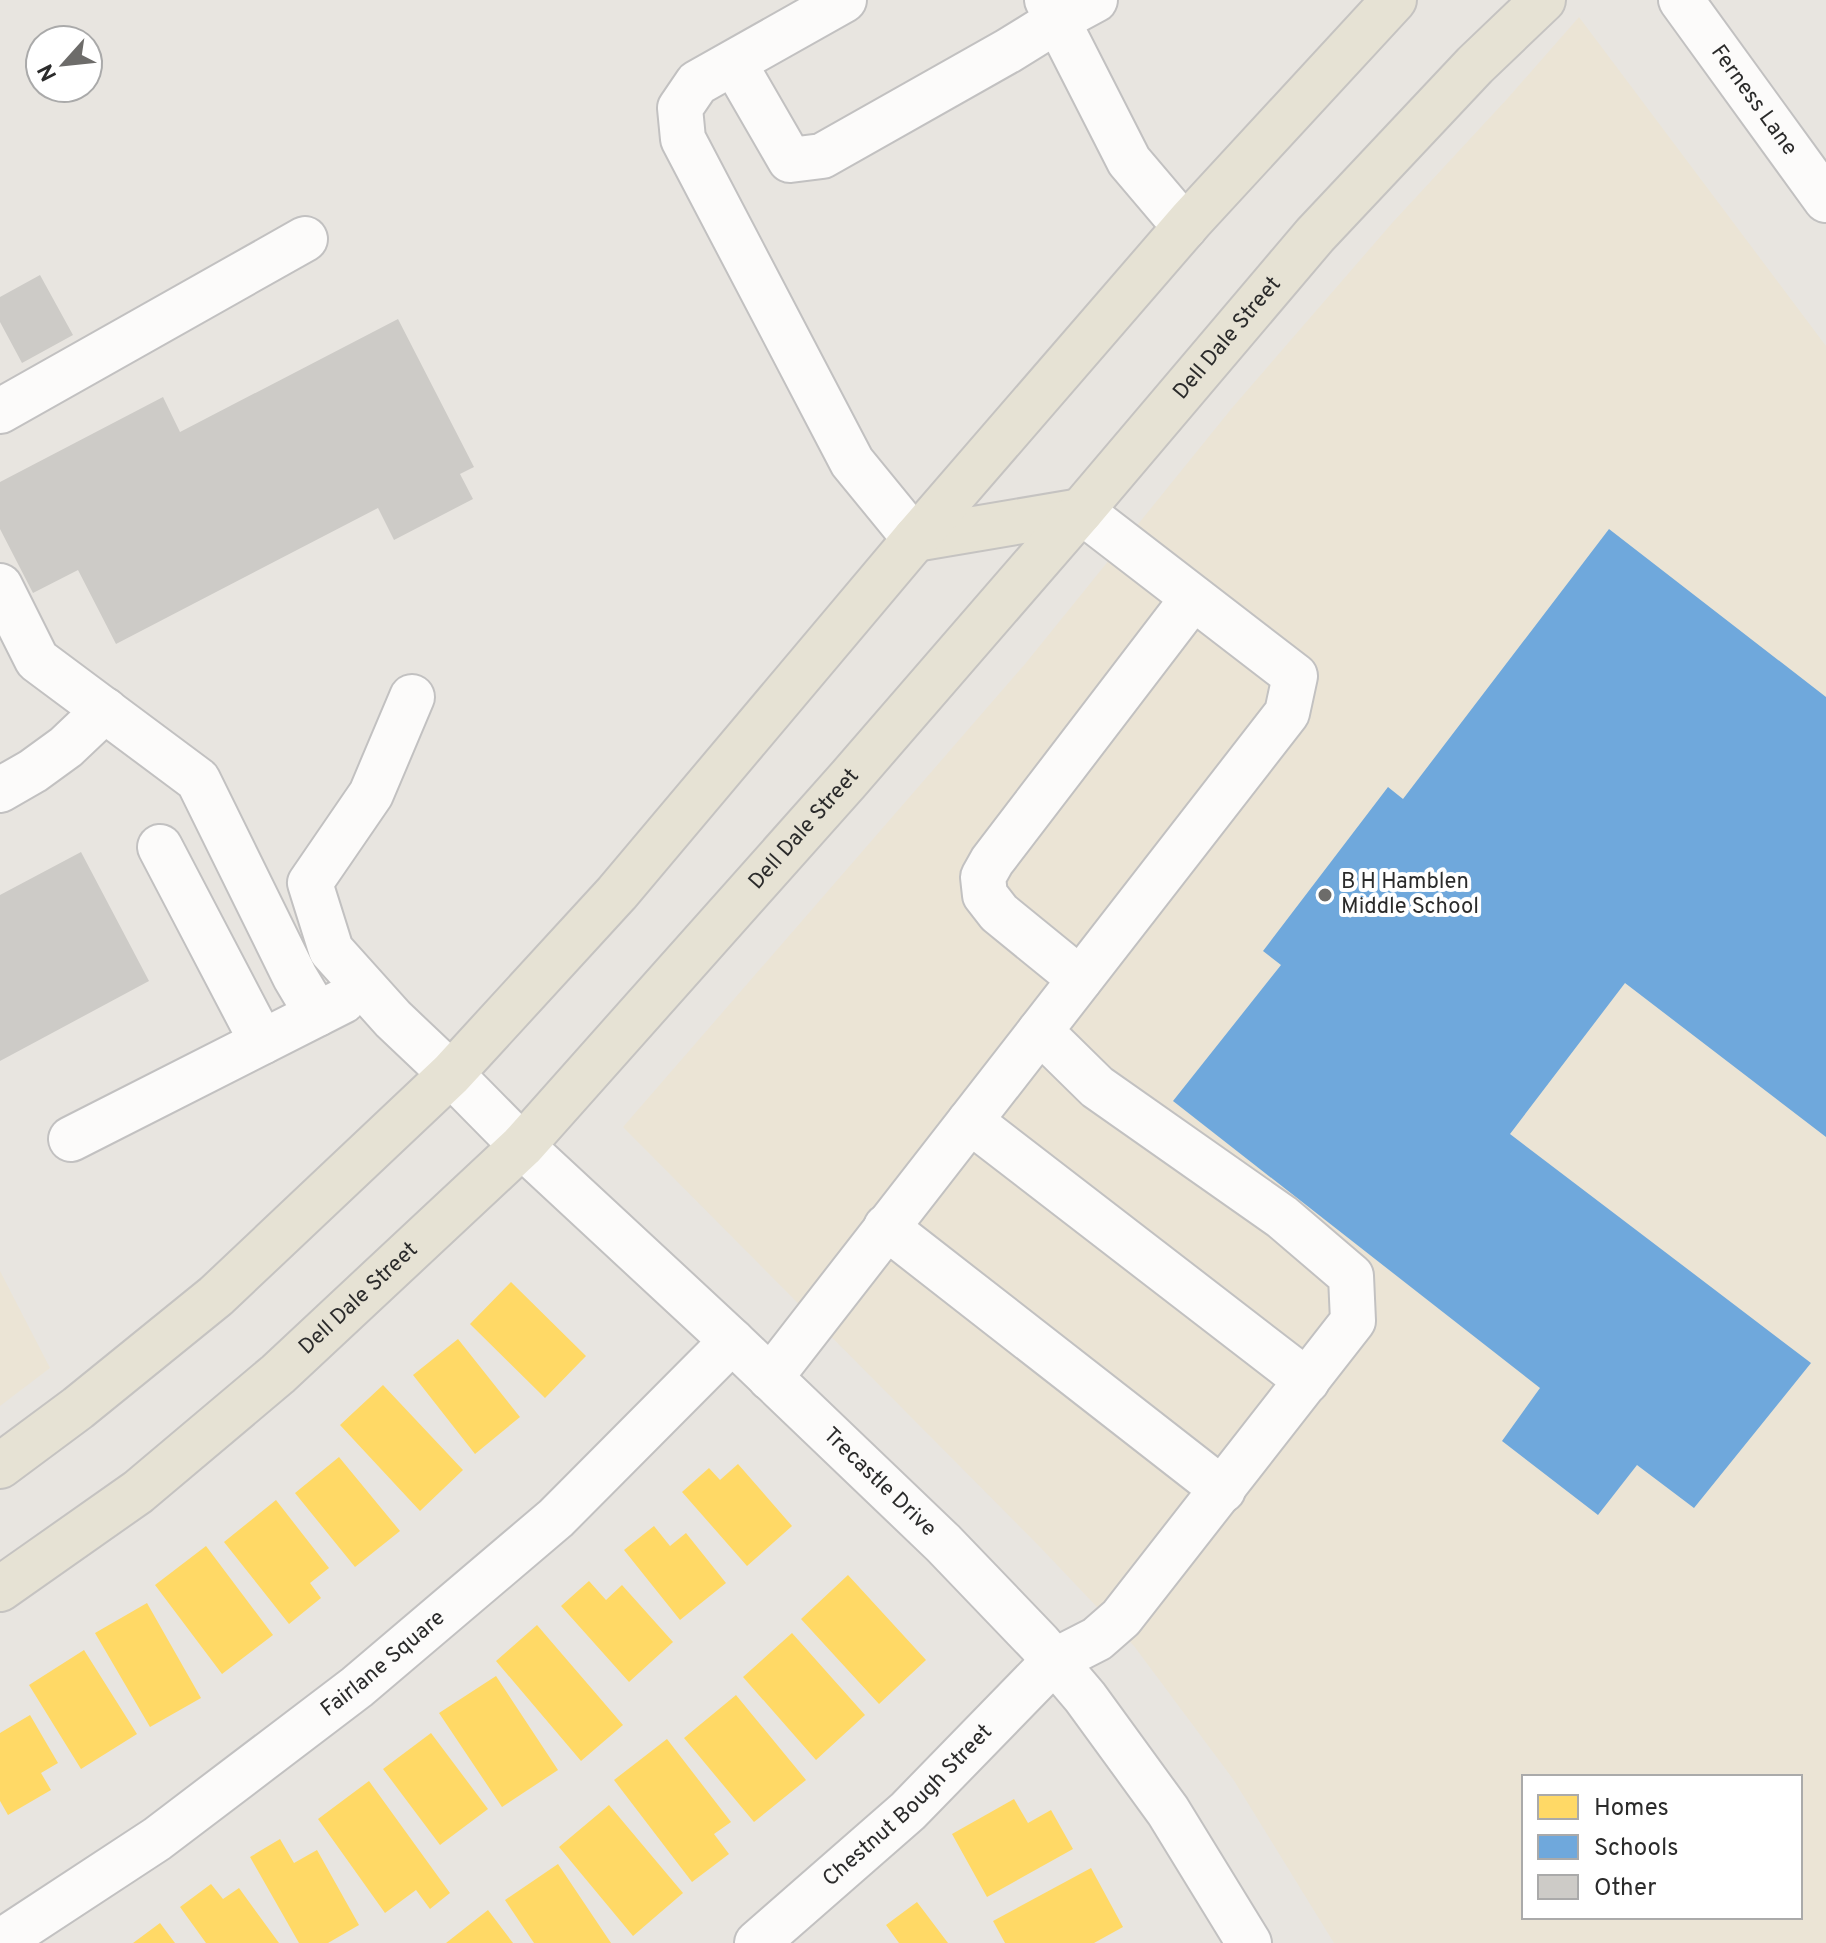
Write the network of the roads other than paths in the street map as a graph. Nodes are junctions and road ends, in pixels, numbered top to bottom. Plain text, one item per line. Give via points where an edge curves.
1 (844, 0) edge
2 (1394, 0) edge
3 (1543, 0) edge
4 (1681, 0) edge
5 (1067, 7) edge
6 (734, 63) junction
7 (1826, 200) edge
8 (1185, 227) junction
9 (305, 239) dead end
10 (0, 411) edge
11 (1081, 511) junction
12 (915, 539) junction
13 (0, 586) edge
14 (1193, 598) junction
15 (12, 643) edge
16 (412, 697) dead end
17 (105, 710) junction
18 (0, 790) edge
19 (160, 847) dead end
20 (1080, 979) junction
21 (366, 989) junction
22 (317, 1014) junction
23 (1040, 1031) junction
24 (262, 1042) junction
25 (451, 1074) junction
26 (970, 1121) junction
27 (71, 1139) dead end
28 (522, 1146) junction
29 (886, 1227) junction
30 (732, 1341) junction
31 (770, 1378) junction
32 (1307, 1381) junction
33 (0, 1466) edge
34 (1223, 1490) junction
35 (0, 1589) edge
36 (1054, 1661) junction
37 (0, 1942) edge
38 (757, 1943) edge
39 (1249, 1943) edge

1 - 6 street
2 - 8 main road
3 - 11 main road, Dell Dale Street via 1315,235
4 - 7 street, Ferness Lane
5 - 6 street via 1008,51 822,156 790,160
5 - 8 street via 1129,161
6 - 12 street via 697,83 680,108 683,139 852,462
8 - 12 main road
9 - 10 street
11 - 12 main road
11 - 14 street
11 - 28 main road, Dell Dale Street
12 - 25 main road via 617,893
13 - 15 street
14 - 20 street via 983,877 985,895 999,913
14 - 20 street via 1295,676 1287,713
15 - 17 street
16 - 21 street, Trecastle Drive via 371,794 310,883 331,950
17 - 18 street via 66,747
17 - 22 street via 198,780
19 - 24 street
20 - 23 street
21 - 22 street
21 - 25 street, Trecastle Drive
22 - 24 street
23 - 26 street
23 - 32 street, Chestnut Bough Street via 1097,1087 1282,1217 1351,1276 1353,1321
24 - 27 street
25 - 28 street, Trecastle Drive
25 - 33 main road via 216,1296
26 - 29 street
26 - 32 street
28 - 30 street, Trecastle Drive
28 - 35 main road, Dell Dale Street via 278,1374 138,1492
29 - 31 street
29 - 34 street
30 - 31 street, Trecastle Drive
30 - 37 street, Fairlane Square via 556,1518 357,1687 157,1839
31 - 36 street, Trecastle Drive via 943,1543
32 - 34 street, Chestnut Bough Street
34 - 36 street, Chestnut Bough Street via 1121,1618 1097,1639
36 - 38 street, Chestnut Bough Street via 908,1811
36 - 39 street, Trecastle Drive via 1168,1811

